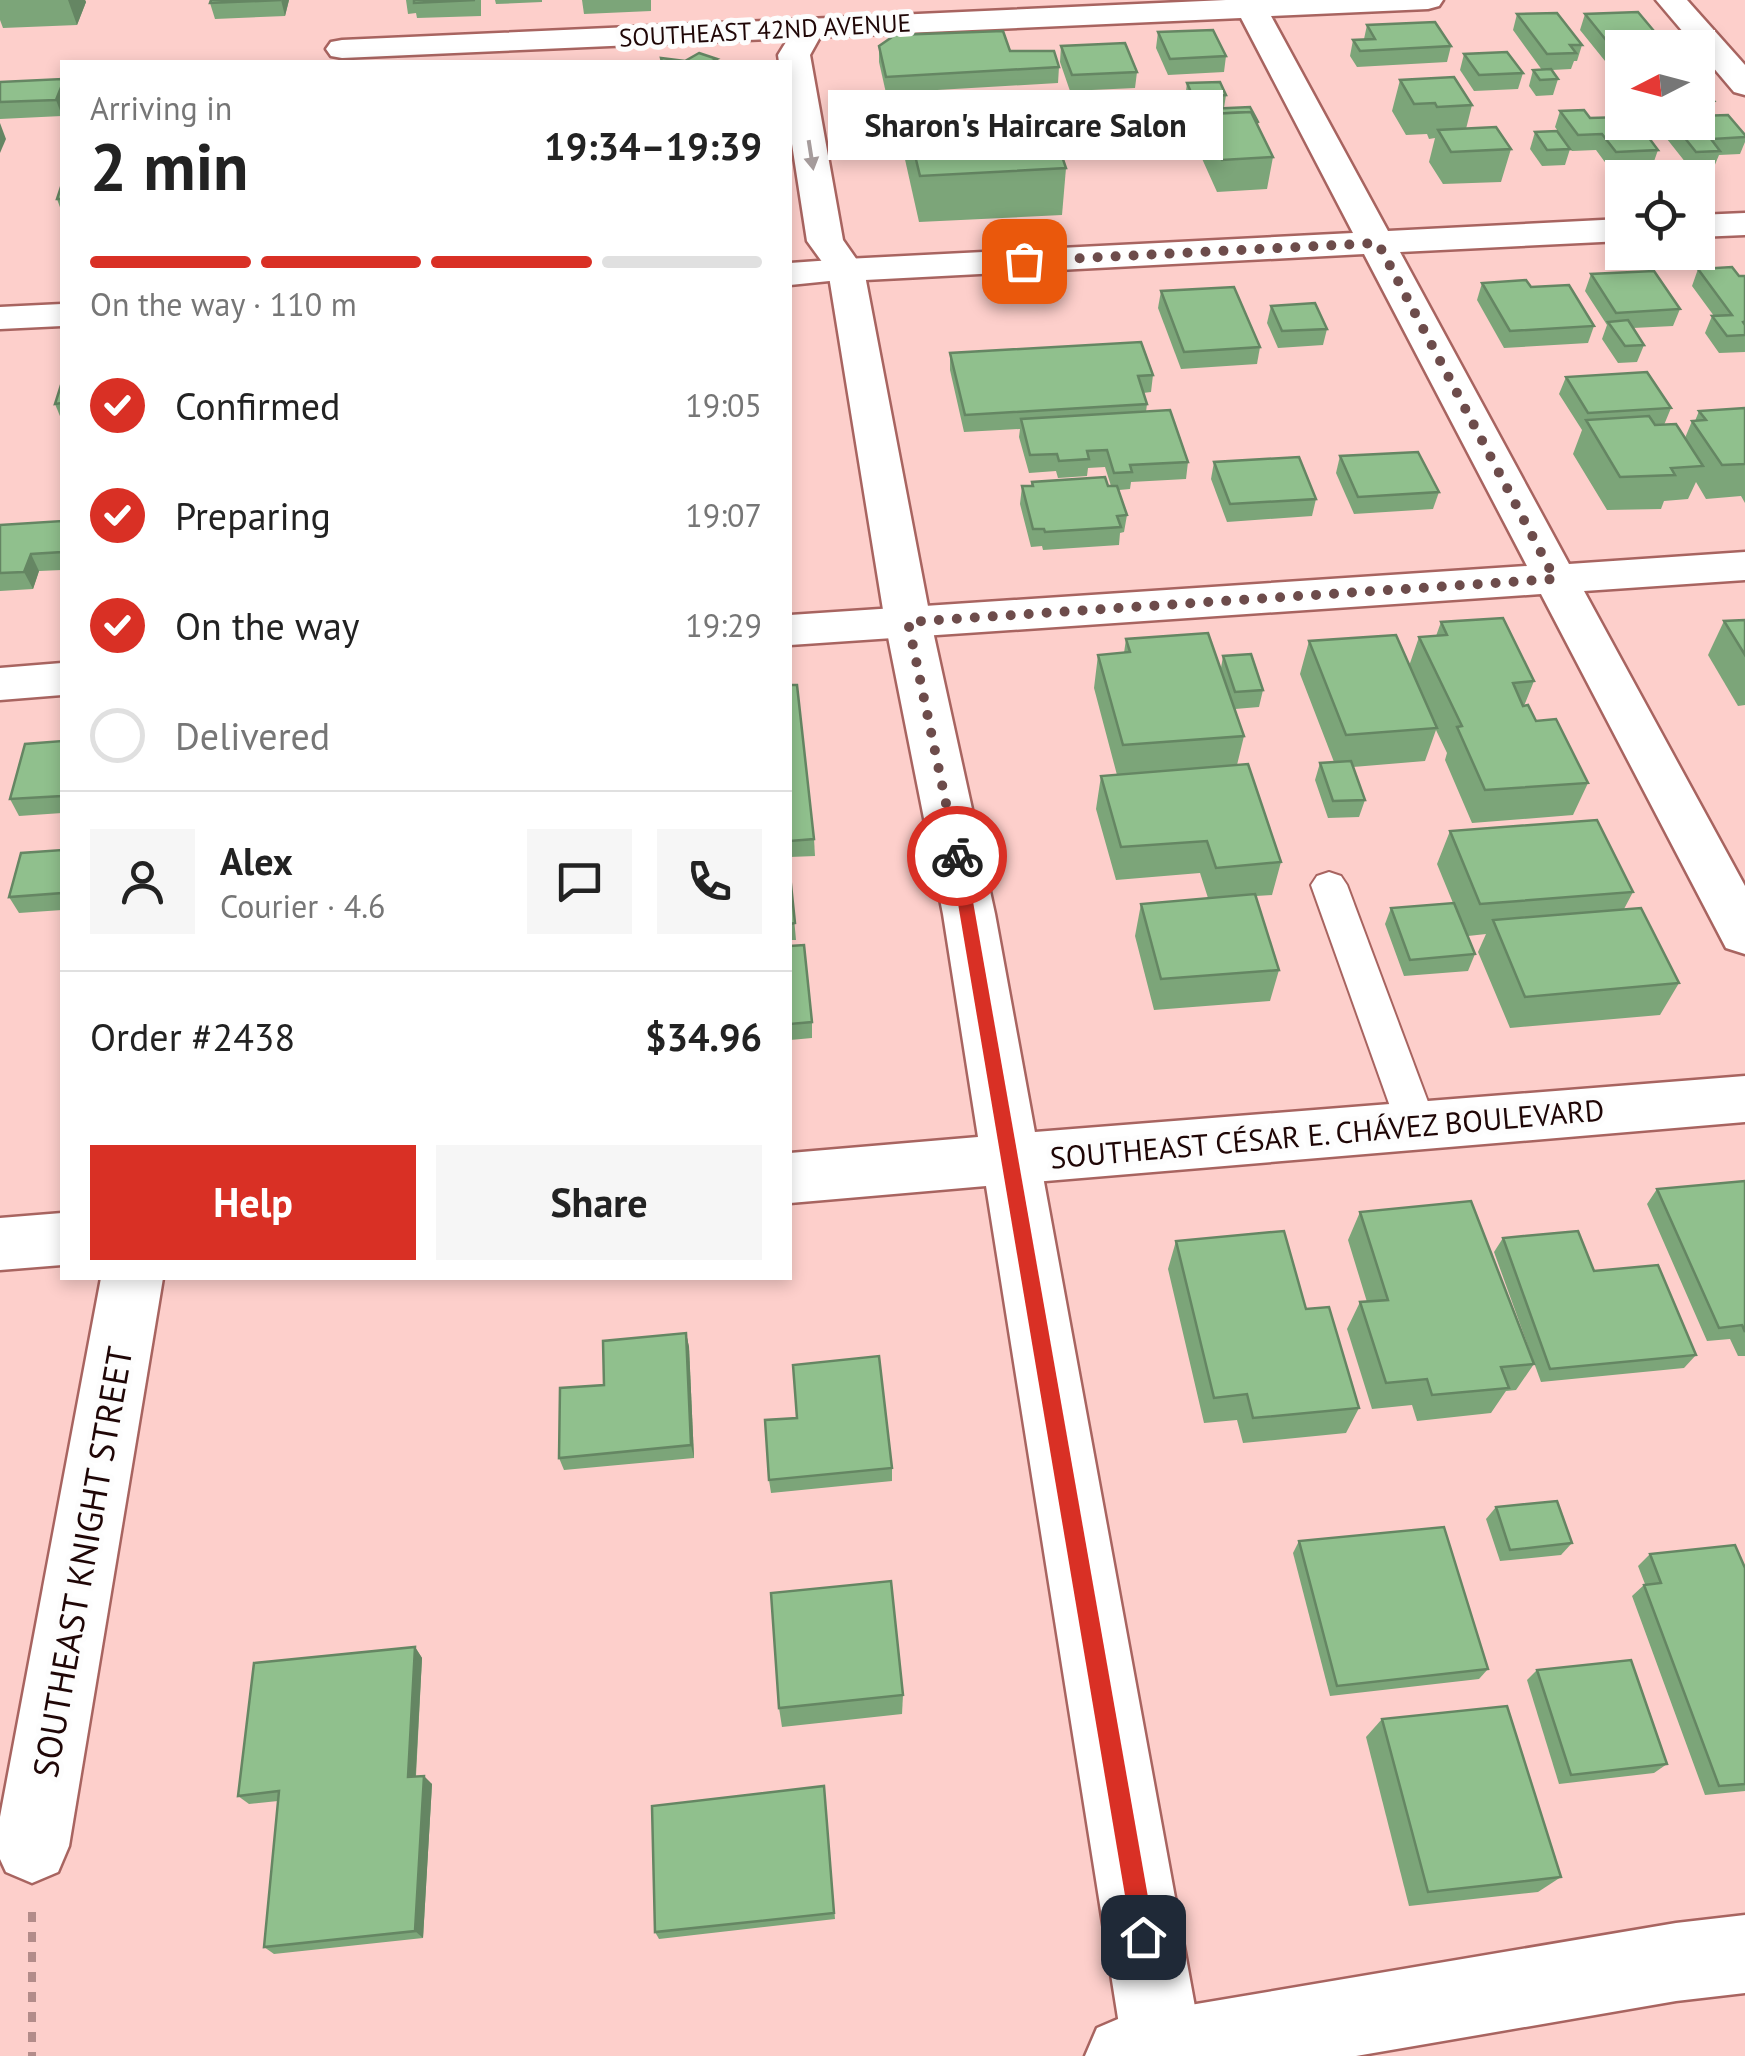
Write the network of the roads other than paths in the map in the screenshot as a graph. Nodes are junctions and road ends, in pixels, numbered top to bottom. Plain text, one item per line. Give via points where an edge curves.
1 (1428, 0) edge
2 (1671, 0) edge
3 (1250, 4) edge
4 (349, 16) dead end
5 (815, 27) edge
6 (342, 56) edge
7 (1745, 86) edge
8 (1745, 224) edge
9 (1715, 225) edge
10 (1605, 231) edge
11 (1378, 243) junction
12 (855, 255) junction
13 (792, 273) edge
14 (60, 315) edge
15 (0, 318) edge
16 (1745, 566) edge
17 (1555, 579) junction
18 (908, 622) junction
19 (792, 630) edge
20 (60, 679) edge
21 (0, 684) edge
22 (1329, 885) dead end
23 (1745, 934) edge
24 (1745, 1099) edge
25 (1417, 1126) junction
26 (1010, 1159) junction
27 (792, 1178) edge
28 (60, 1239) edge
29 (0, 1244) edge
30 (132, 1280) edge
31 (32, 1846) road end
32 (1745, 1954) edge
33 (1151, 2055) edge

1 - 3 street, SOUTHEAST 42ND AVENUE
2 - 7 street
3 - 5 street, SOUTHEAST 42ND AVENUE
3 - 11 street
4 - 6 street
5 - 6 street, SOUTHEAST 42ND AVENUE
5 -> 12 street via 794,55 825,241
8 - 9 street
10 - 11 street
11 - 12 street
11 - 17 street
12 - 13 street
12 - 18 street
14 - 15 street
16 - 17 street
17 - 18 street
17 - 23 street
18 - 19 street
18 - 26 street via 969,914
20 - 21 street
22 - 25 lane
24 - 25 street, SOUTHEAST CÉSAR E. CHÁVEZ BOULEVARD
25 - 26 street, SOUTHEAST CÉSAR E. CHÁVEZ BOULEVARD
26 - 27 street, SOUTHEAST CÉSAR E. CHÁVEZ BOULEVARD
26 - 33 street
28 - 29 street
30 - 31 street, SOUTHEAST KNIGHT STREET
32 - 33 street

